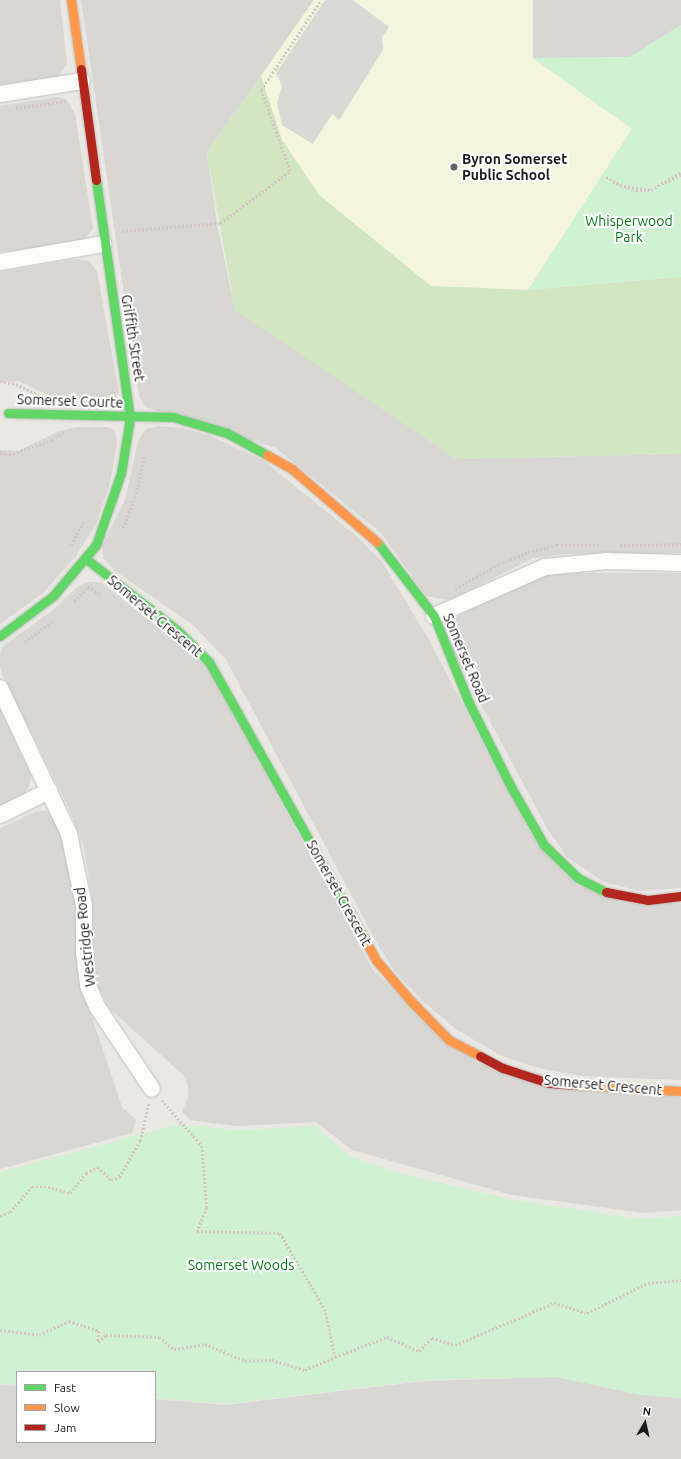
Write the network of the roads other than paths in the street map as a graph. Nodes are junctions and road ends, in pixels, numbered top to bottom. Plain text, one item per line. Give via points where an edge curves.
1 (71, 0) edge
2 (82, 81) junction
3 (0, 94) edge
4 (104, 244) junction
5 (0, 262) edge
6 (8, 413) dead end
7 (130, 418) junction
8 (85, 558) junction
9 (681, 563) edge
10 (434, 616) junction
11 (0, 636) edge
12 (0, 688) edge
13 (49, 791) junction
14 (0, 816) edge
15 (681, 896) edge
16 (152, 1089) road end
17 (681, 1091) edge

1 - 2 street, Griffith Street
2 - 3 street
2 - 4 street, Griffith Street
4 - 5 street
4 - 7 street, Griffith Street
6 - 7 street, Somerset Courte
7 - 8 street, Griffith Street via 120,473 96,545
7 - 10 street, Somerset Road via 173,417 227,433 292,469 346,518 374,537
8 - 11 street, Griffith Street via 53,596
8 - 17 street, Somerset Crescent via 178,632 208,662 235,704 376,960 449,1040 503,1068 550,1083
9 - 10 street via 607,561 545,567
10 - 15 street, Somerset Road via 469,703 490,741 510,787 544,845 578,878 603,891 648,900
12 - 13 street, Westridge Road
13 - 14 street
13 - 16 street, Westridge Road via 69,834 75,854 84,906 84,952 88,986 98,1008

